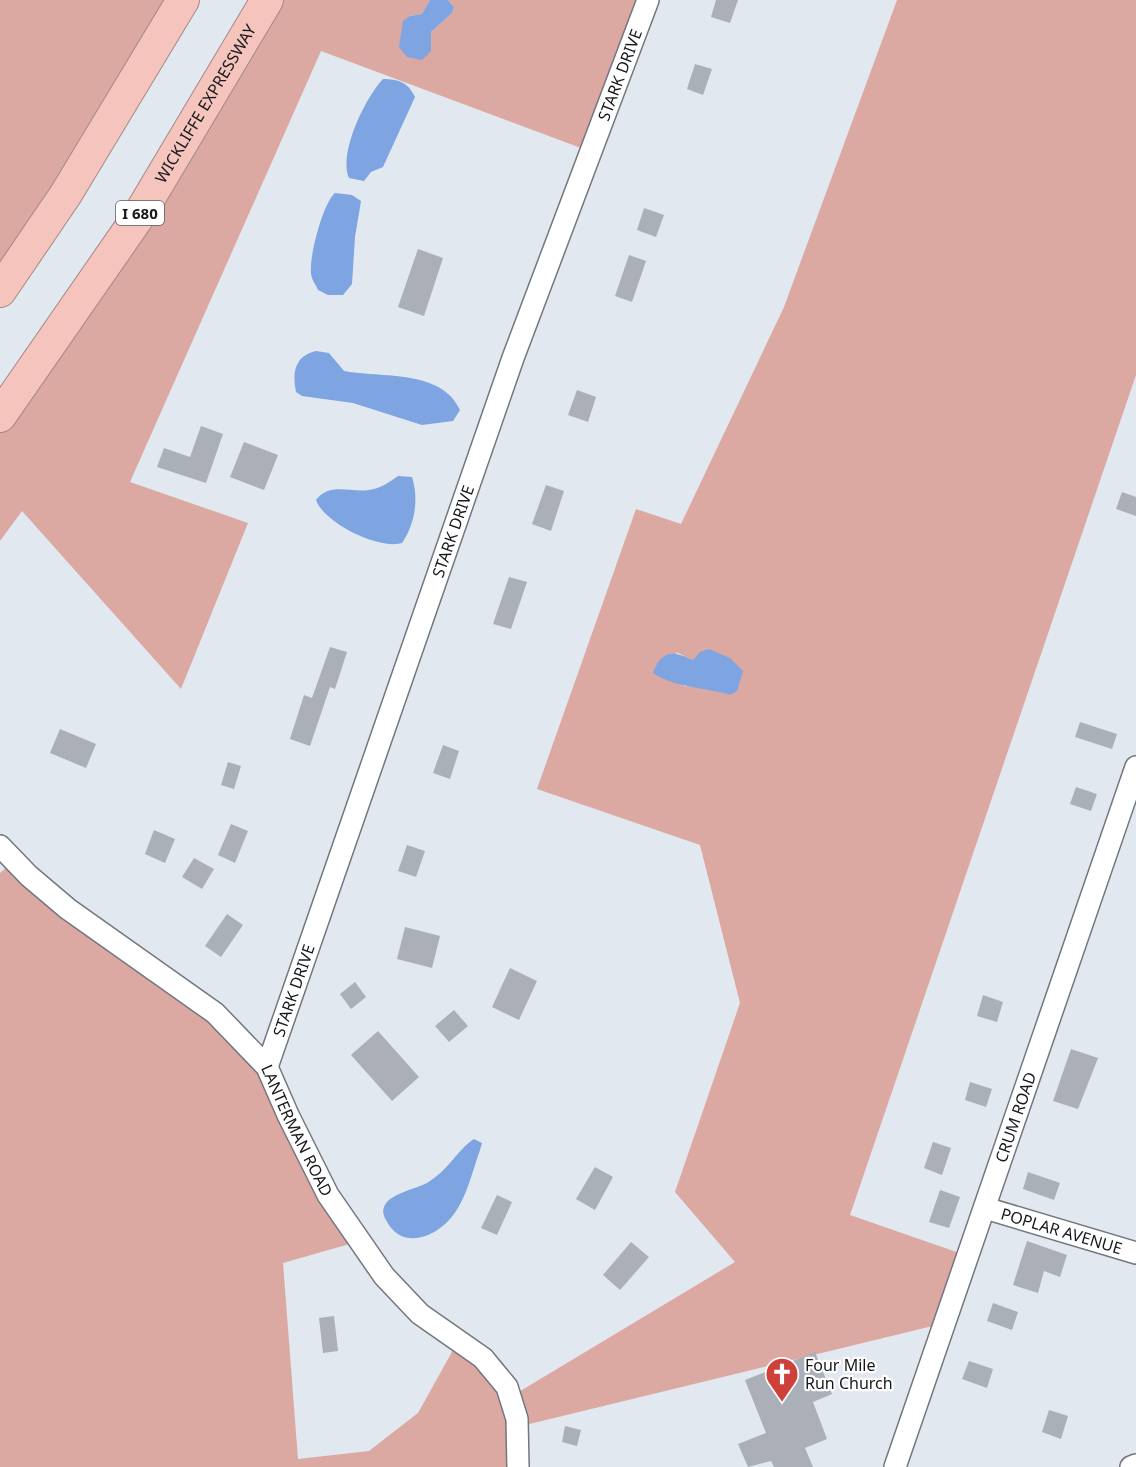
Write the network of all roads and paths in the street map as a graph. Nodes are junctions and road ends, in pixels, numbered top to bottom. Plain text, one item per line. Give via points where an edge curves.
1 (183, 0) edge
2 (267, 0) edge
3 (648, 0) edge
4 (0, 291) edge
5 (0, 416) edge
6 (1136, 767) edge
7 (0, 846) edge
8 (267, 1066) junction
9 (985, 1208) junction
10 (1136, 1253) edge
11 (1136, 1465) edge
12 (518, 1467) edge
13 (895, 1467) edge
14 (1131, 1467) edge

1 - 4 highway via 66,194
2 - 5 highway, WICKLIFFE EXPRESSWAY / I 680 via 136,220
3 - 8 street, STARK DRIVE via 513,358
6 - 9 street, CRUM ROAD
7 - 8 street, LANTERMAN ROAD via 68,909 215,1013
8 - 12 street, LANTERMAN ROAD via 328,1196 384,1276 420,1314 483,1358 507,1387 517,1419
9 - 10 street, POPLAR AVENUE
9 - 13 street, CRUM ROAD
11 - 14 street

